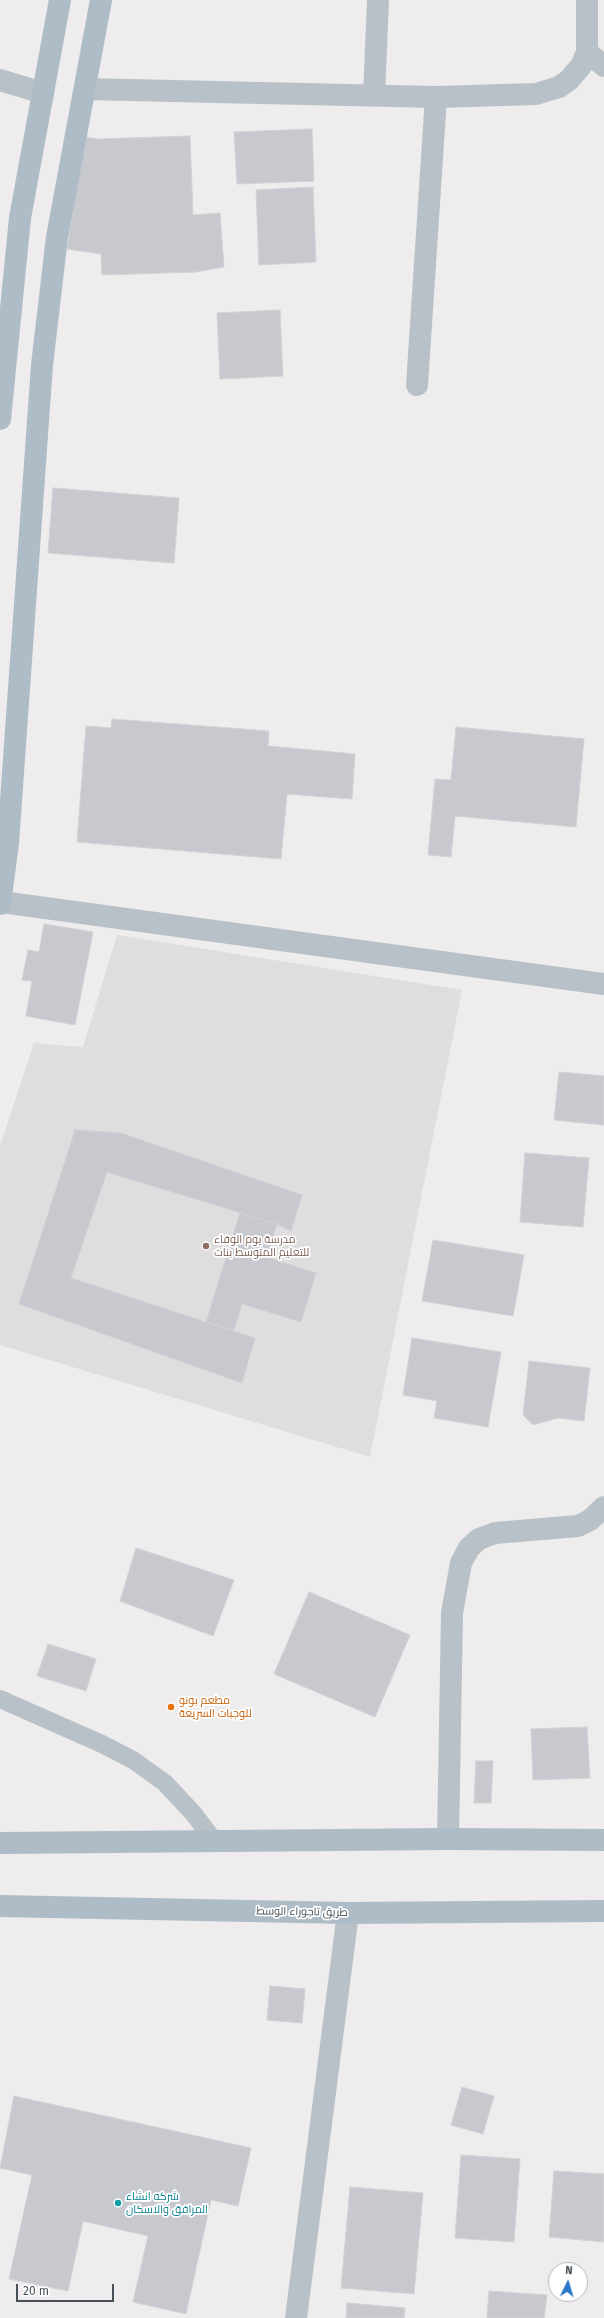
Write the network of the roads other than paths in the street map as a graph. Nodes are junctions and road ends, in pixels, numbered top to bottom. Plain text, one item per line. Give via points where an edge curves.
1 (60, 0) edge
2 (101, 0) edge
3 (378, 0) edge
4 (587, 0) edge
5 (596, 47) edge
6 (604, 66) edge
7 (0, 80) edge
8 (85, 89) junction
9 (43, 93) junction
10 (374, 96) junction
11 (436, 97) junction
12 (417, 385) dead end
13 (0, 419) edge
14 (0, 903) edge
15 (604, 984) edge
16 (604, 1507) edge
17 (0, 1699) edge
18 (448, 1839) junction
19 (604, 1840) edge
20 (0, 1843) edge
21 (216, 1843) junction
22 (0, 1906) edge
23 (604, 1911) edge
24 (348, 1913) junction
25 (296, 2318) edge

1 - 9 main road
2 - 8 main road
3 - 10 street
4 - 5 street
5 - 6 street
5 - 11 street via 569,80 559,87 536,94
7 - 9 street
8 - 10 street
8 - 14 main road via 57,236 42,365 9,828
9 - 13 main road via 20,218
10 - 11 street
11 - 12 street
14 - 15 street
16 - 18 street via 590,1520 578,1526 495,1533 479,1539 461,1563 452,1613
17 - 21 lane via 133,1760 165,1783
18 - 19 main road
18 - 21 main road
20 - 21 main road
22 - 24 main road, طريق تاجوراء الوسط
23 - 24 main road, طريق تاجوراء الوسط
24 - 25 street

